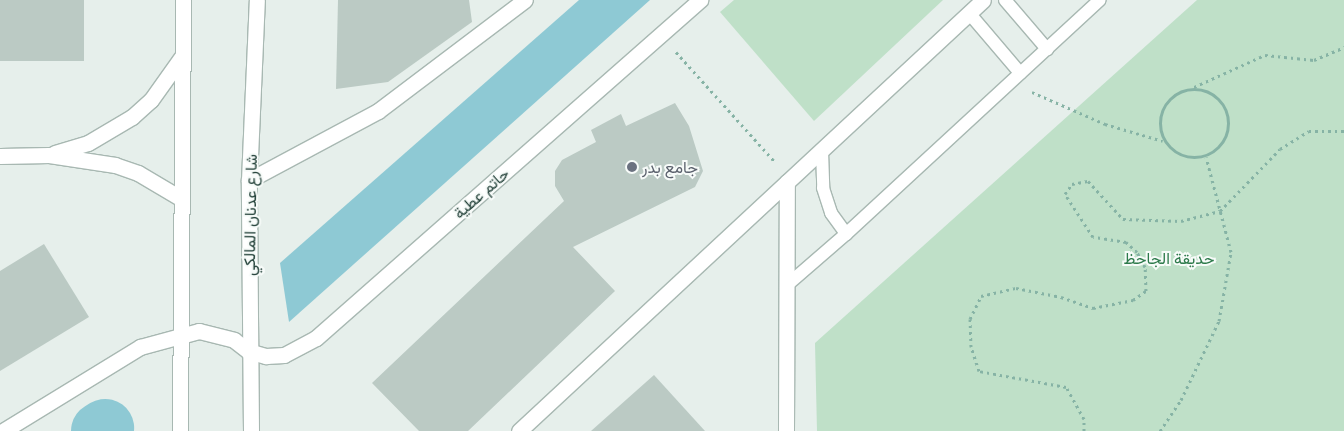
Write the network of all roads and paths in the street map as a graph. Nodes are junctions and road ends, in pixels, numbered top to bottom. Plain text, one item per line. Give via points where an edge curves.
1 (183, 0) edge
2 (257, 0) edge
3 (525, 0) edge
4 (700, 0) edge
5 (983, 0) edge
6 (1006, 0) edge
7 (1100, 0) edge
8 (969, 13) junction
9 (660, 35) junction
10 (1344, 47) edge
11 (1047, 49) junction
12 (182, 57) junction
13 (1020, 73) junction
14 (1010, 83) junction
15 (1194, 88) junction
16 (1344, 131) edge
17 (1163, 141) junction
18 (822, 151) junction
19 (49, 155) junction
20 (0, 156) edge
21 (1206, 157) junction
22 (249, 180) junction
23 (789, 180) junction
24 (182, 199) junction
25 (1220, 211) junction
26 (846, 234) junction
27 (786, 286) junction
28 (181, 334) junction
29 (248, 351) junction
30 (3, 431) edge
31 (180, 431) edge
32 (251, 431) edge
33 (520, 431) edge
34 (786, 431) edge
35 (1084, 431) edge
36 (1160, 431) edge

1 - 12 street
2 - 22 street, شارع عدنان المالكي
3 - 22 street via 378,111
4 - 9 street, حاتم عطية
5 - 8 street
6 - 11 lane
7 - 11 lane
8 - 13 lane
8 - 18 street
9 - 23 path
9 - 29 street, حاتم عطية via 316,338 284,355 266,356
10 - 15 path via 1314,60 1265,55
11 - 13 lane
12 - 19 street via 157,93 132,117 88,143
12 - 24 street
13 - 14 lane
14 - 17 path via 1105,124
14 - 26 lane
15 - 17 path via 1170,96 1158,117
15 - 21 path via 1217,96 1229,117 1225,141
16 - 25 path via 1309,132 1280,149
17 - 21 path via 1182,157
18 - 23 street
18 - 26 lane via 823,188 831,213
19 - 20 street
19 - 24 street via 114,165 153,181
21 - 25 path
22 - 29 street, شارع عدنان المالكي
23 - 27 street
23 - 33 street
24 - 28 street
25 - 35 path via 1182,221 1123,219 1088,181 1072,184 1066,194 1093,237 1126,242 1138,252 1145,268 1146,291 1133,300 1093,308 1061,296 1016,288 981,296 970,319 971,347 979,371 1066,387 1084,419
25 - 36 path via 1231,252 1219,321 1181,400
26 - 27 lane
27 - 34 street
28 - 29 street, حاتم عطية via 217,334
28 - 30 street, حاتم عطية via 140,347
28 - 31 street
29 - 32 street, شارع عدنان المالكي

